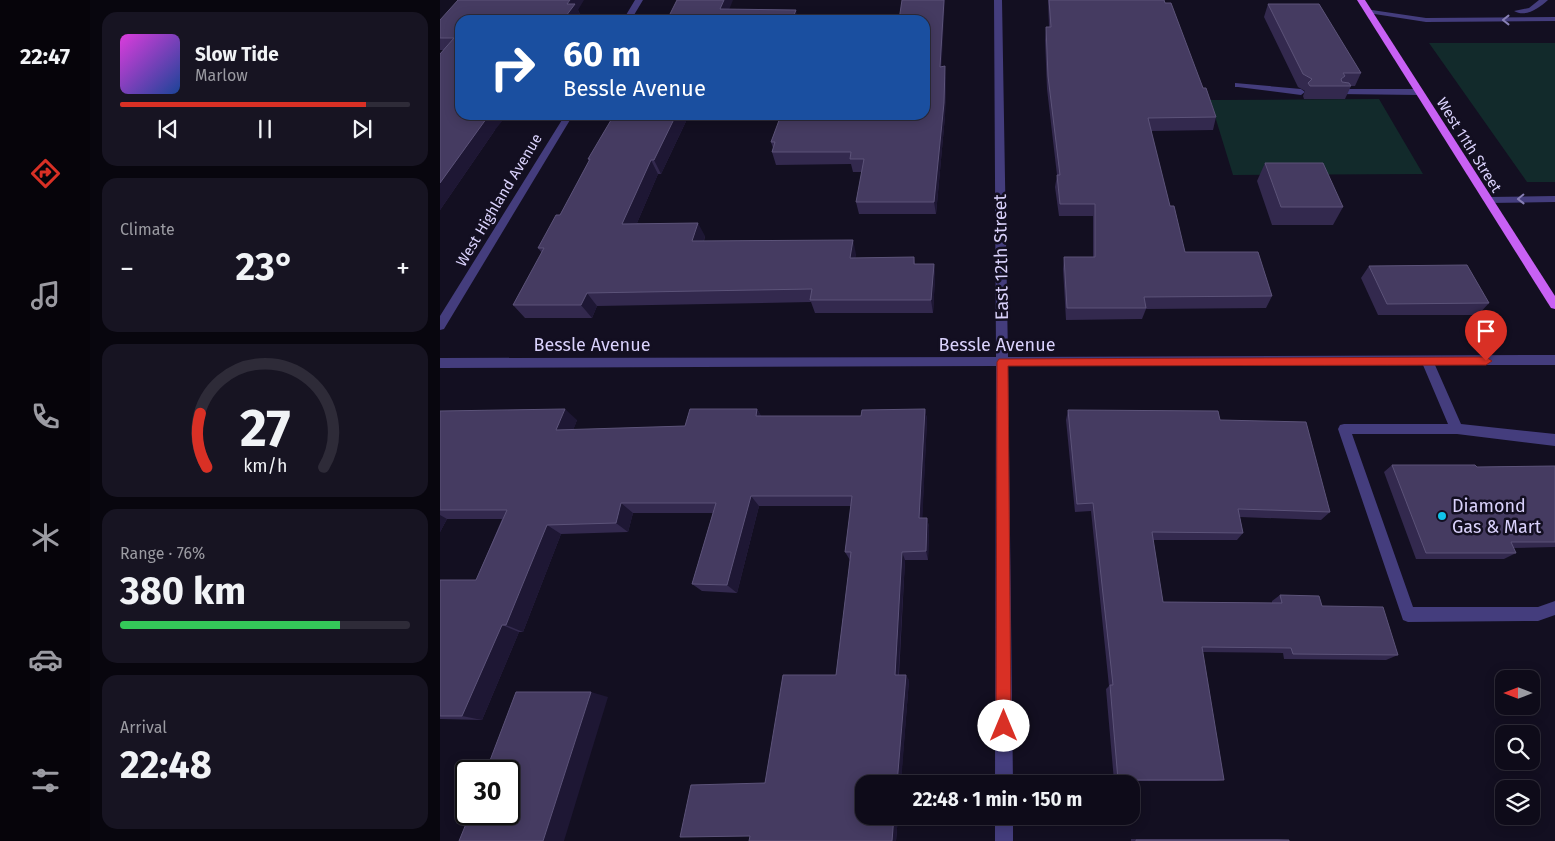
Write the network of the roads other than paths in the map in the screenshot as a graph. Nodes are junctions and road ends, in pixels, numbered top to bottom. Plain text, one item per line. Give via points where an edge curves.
1 (639, 0) edge
2 (998, 0) edge
3 (1361, 0) edge
4 (1544, 0) edge
5 (1368, 11) junction
6 (1518, 11) dead end
7 (630, 15) edge
8 (1555, 19) edge
9 (1238, 85) dead end
10 (1301, 92) edge
11 (1341, 92) edge
12 (1419, 92) junction
13 (566, 120) edge
14 (1555, 199) edge
15 (1488, 200) junction
16 (1555, 305) edge
17 (440, 326) edge
18 (1555, 360) edge
19 (1427, 361) junction
20 (1002, 362) junction
21 (440, 363) edge
22 (1457, 429) junction
23 (1555, 440) edge
24 (1555, 608) edge
25 (1004, 775) edge
26 (1004, 825) edge
27 (1004, 841) edge

1 - 7 street
2 - 20 street, East 12th Street
3 - 5 main road, West 11th Street
4 - 6 street via 1531,10
8 -> 5 street via 1426,20
5 - 12 main road, West 11th Street
9 - 10 street
11 - 12 street
12 - 15 main road, West 11th Street
13 - 17 street, West Highland Avenue
14 -> 15 street
15 - 16 main road, West 11th Street
18 - 19 street, Bessle Avenue
19 - 20 street, Bessle Avenue
19 - 22 street
20 - 21 street, Bessle Avenue
20 - 25 street, East 12th Street
22 - 23 street
22 - 24 street via 1344,429 1408,614 1538,614
26 - 27 street

